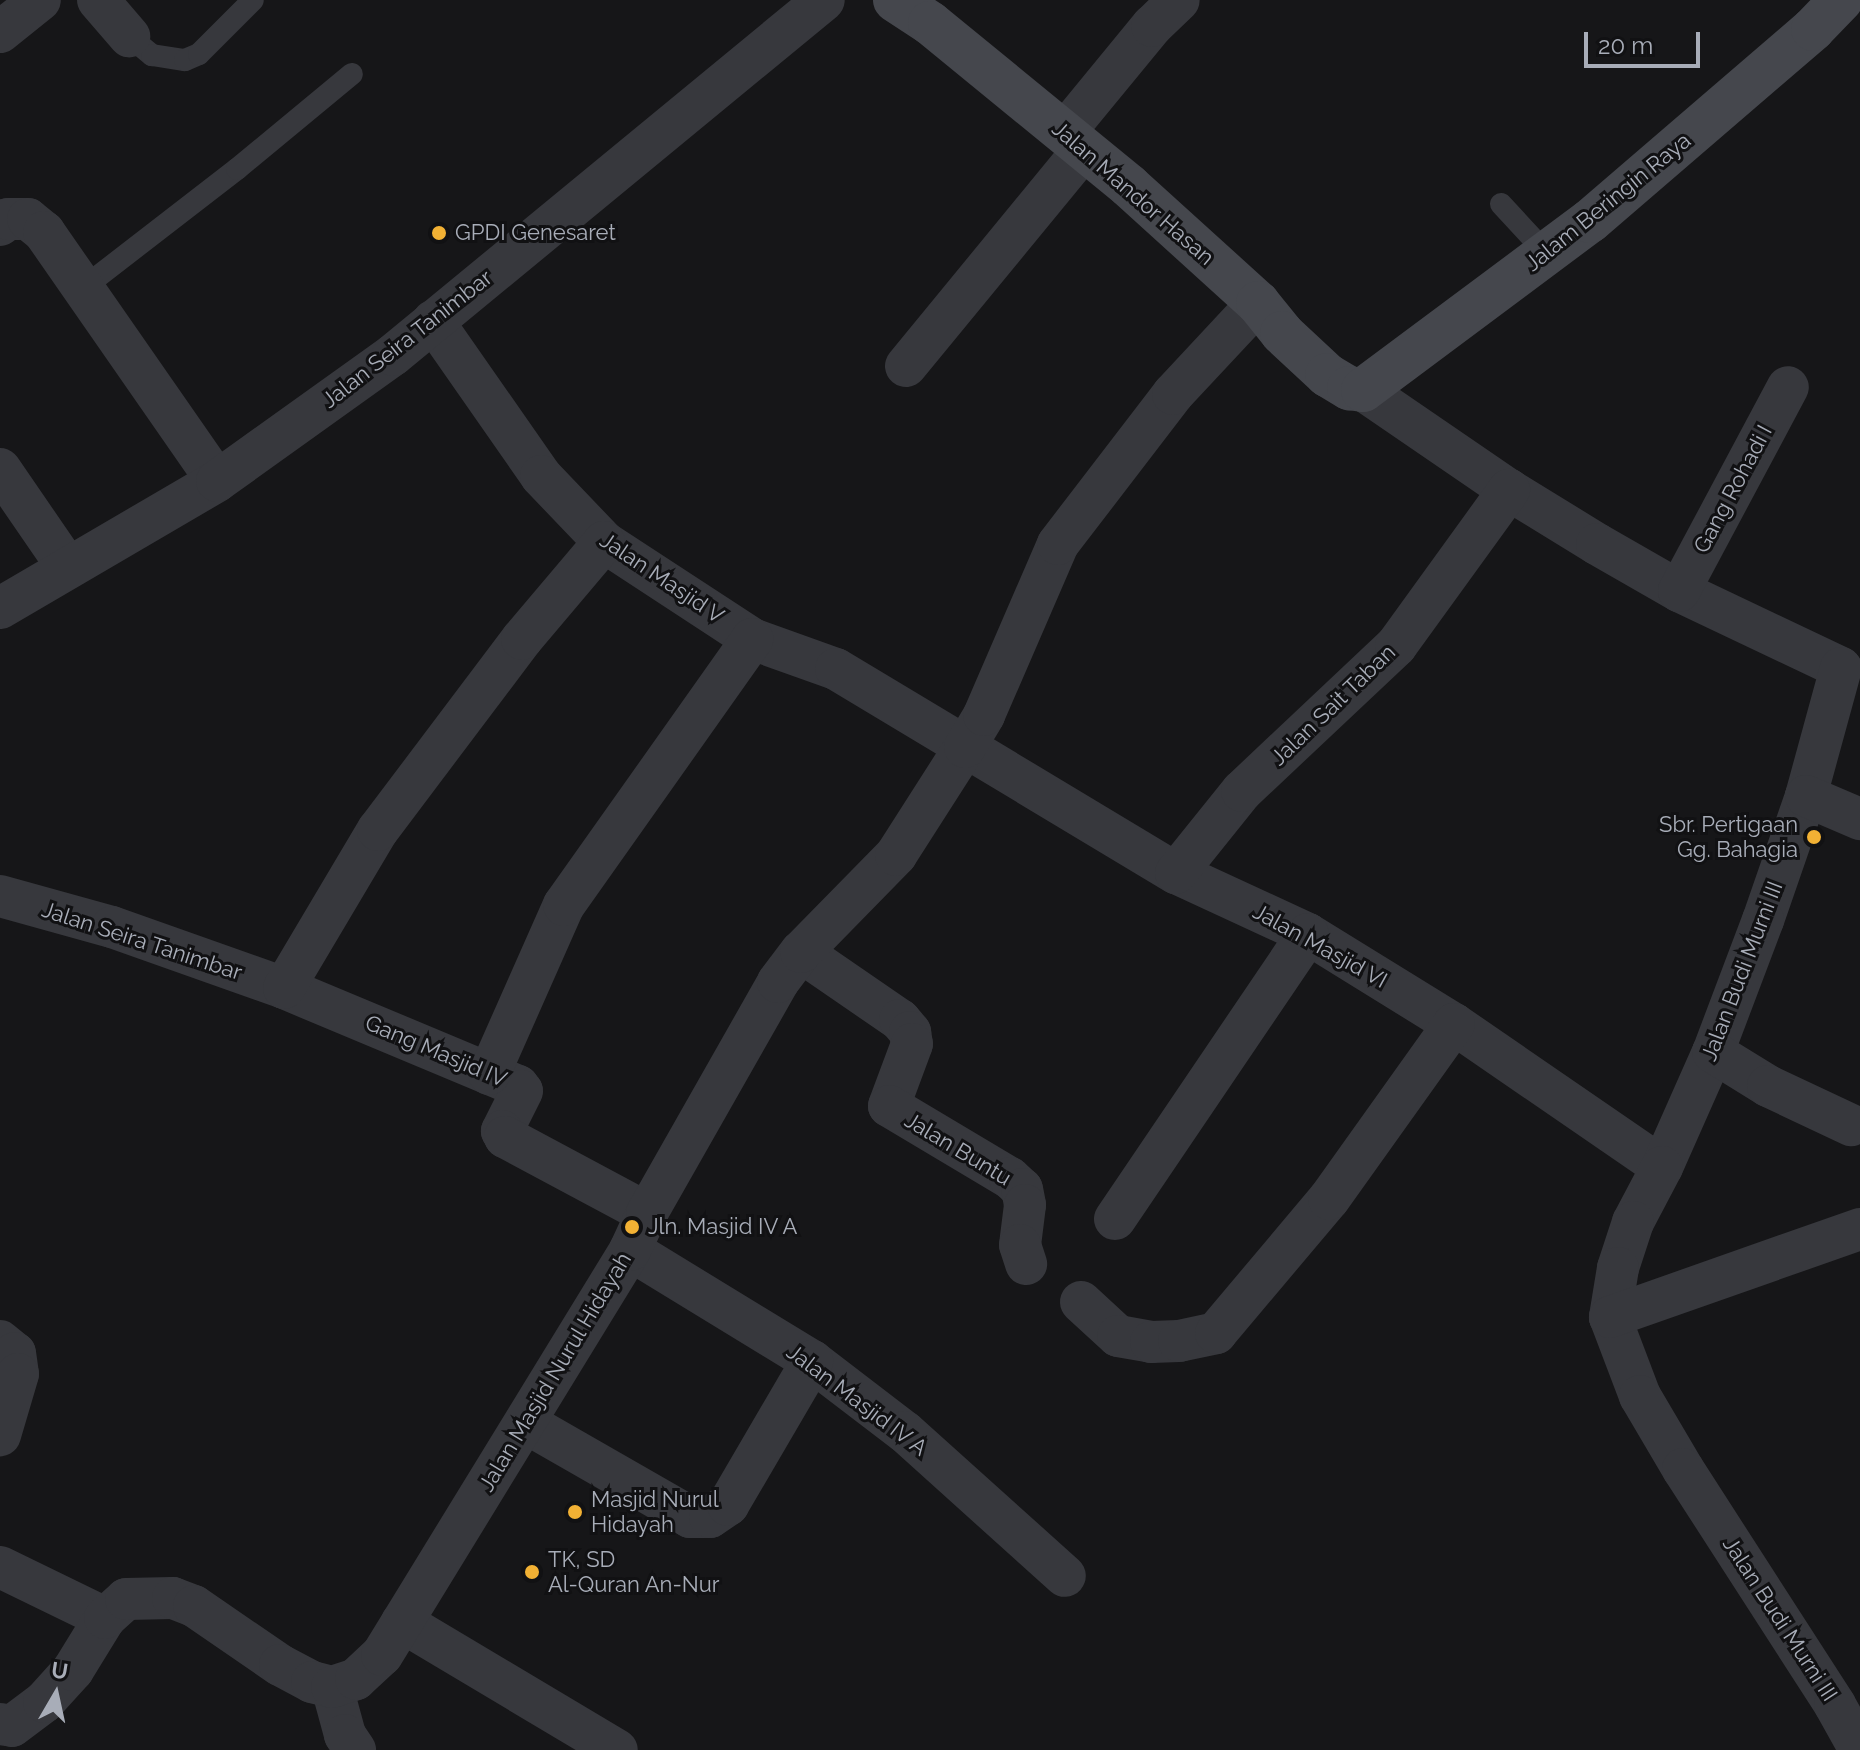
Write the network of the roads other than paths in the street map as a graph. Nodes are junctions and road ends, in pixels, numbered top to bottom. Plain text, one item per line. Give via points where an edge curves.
1 (40, 0) edge
2 (98, 0) edge
3 (253, 0) edge
4 (824, 0) edge
5 (895, 0) edge
6 (1179, 0) edge
7 (1841, 0) edge
8 (0, 32) edge
9 (129, 36) joint
10 (352, 74) dead end
11 (1074, 141) junction
12 (1501, 204) dead end
13 (0, 225) edge
14 (1551, 250) junction
15 (83, 288) junction
16 (1258, 303) junction
17 (433, 321) junction
18 (906, 366) dead end
19 (1788, 387) dead end
20 (1363, 390) junction
21 (0, 469) edge
22 (217, 481) junction
23 (1509, 490) junction
24 (604, 542) junction
25 (68, 568) junction
26 (1679, 591) junction
27 (0, 608) edge
28 (752, 639) junction
29 (1850, 672) edge
30 (965, 747) junction
31 (1806, 796) junction
32 (1860, 819) edge
33 (1176, 873) junction
34 (0, 896) edge
35 (1308, 934) junction
36 (801, 952) junction
37 (284, 988) junction
38 (1454, 1024) junction
39 (1713, 1052) junction
40 (489, 1074) junction
41 (1851, 1125) dead end
42 (1662, 1167) junction
43 (1115, 1219) dead end
44 (1860, 1229) edge
45 (638, 1232) junction
46 (1026, 1264) dead end
47 (1081, 1302) dead end
48 (1610, 1317) junction
49 (0, 1341) edge
50 (812, 1361) junction
51 (526, 1423) junction
52 (0, 1435) edge
53 (0, 1567) edge
54 (1065, 1576) dead end
55 (105, 1618) junction
56 (402, 1622) junction
57 (332, 1687) junction
58 (1848, 1697) edge
59 (14, 1738) edge
60 (355, 1750) edge
61 (617, 1750) edge
62 (1860, 1750) edge

1 - 8 street
2 - 9 street
3 - 9 lane via 199,54 185,60 152,55
4 - 17 street, Jalan Seira Tanimbar
5 - 11 street, Jalan Mandor Hasan
6 - 11 street via 1152,26
7 - 14 street, Jalam Beringin Raya
10 - 15 lane
11 - 16 street, Jalan Mandor Hasan
11 - 18 street
12 - 14 lane via 1538,244
13 - 15 street via 8,219 28,219 44,232
14 - 20 street, Jalam Beringin Raya
15 - 22 street
16 - 20 street, Jalan Mandor Hasan via 1327,375
16 - 30 street, Jalan Masjid Nurul Hidayah via 1173,394 1058,544
17 - 22 street, Jalan Seira Tanimbar
17 - 24 street, Jalan Masjid V via 541,476
19 - 26 street, Gang Rohadi I
20 - 23 street, Jalan Budi Murni III
21 - 25 street
22 - 25 street, Jalan Seira Tanimbar
23 - 26 street, Jalan Budi Murni III
23 - 33 street, Jalan Sait Taban via 1396,646 1242,791
24 - 28 street, Jalan Masjid V
24 - 37 street via 522,639 378,830
25 - 27 street, Jalan Seira Tanimbar
26 - 29 street, Jalan Budi Murni III
28 - 30 street, Jalan Masjid V via 836,669
28 - 40 street via 564,905
29 - 31 street, Jalan Budi Murni III
30 - 33 street, Jalan Masjid VI
30 - 36 street, Jalan Masjid Nurul Hidayah via 896,855
31 - 32 street
31 - 39 street, Jalan Budi Murni III
33 - 35 street, Jalan Masjid VI
34 - 37 street, Jalan Seira Tanimbar via 112,927
35 - 38 street, Jalan Masjid VI
35 - 43 street
36 - 45 street, Jalan Masjid Nurul Hidayah via 778,982
36 - 46 street, Jalan Buntu via 910,1032 909,1053 889,1106 1022,1189 1020,1245
37 - 40 street, Gang Masjid IV
38 - 42 street, Jalan Masjid VI
38 - 47 street via 1329,1199 1216,1333 1151,1342 1118,1336
39 - 41 street via 1768,1086
39 - 42 street, Jalan Budi Murni III
40 - 45 street, Gang Masjid IV via 521,1088 502,1131 505,1137
42 - 48 street, Jalan Budi Murni III via 1633,1222
44 - 48 street
45 - 50 street, Jalan Masjid IV A
45 - 51 street, Jalan Masjid Nurul Hidayah
48 - 58 street, Jalan Budi Murni III via 1640,1396 1683,1469
49 - 52 street via 15,1353 18,1374
50 - 51 street via 728,1505 710,1517 690,1517
50 - 54 street, Jalan Masjid IV A via 905,1432
51 - 56 street, Jalan Masjid Nurul Hidayah
53 - 55 street
55 - 57 street via 126,1599 173,1598 194,1606 280,1665
55 - 59 street via 73,1670
56 - 57 street, Jalan Masjid Nurul Hidayah via 382,1655 356,1679
56 - 61 street
57 - 60 street via 345,1735
58 - 62 street, Jalan Budi Murni III

